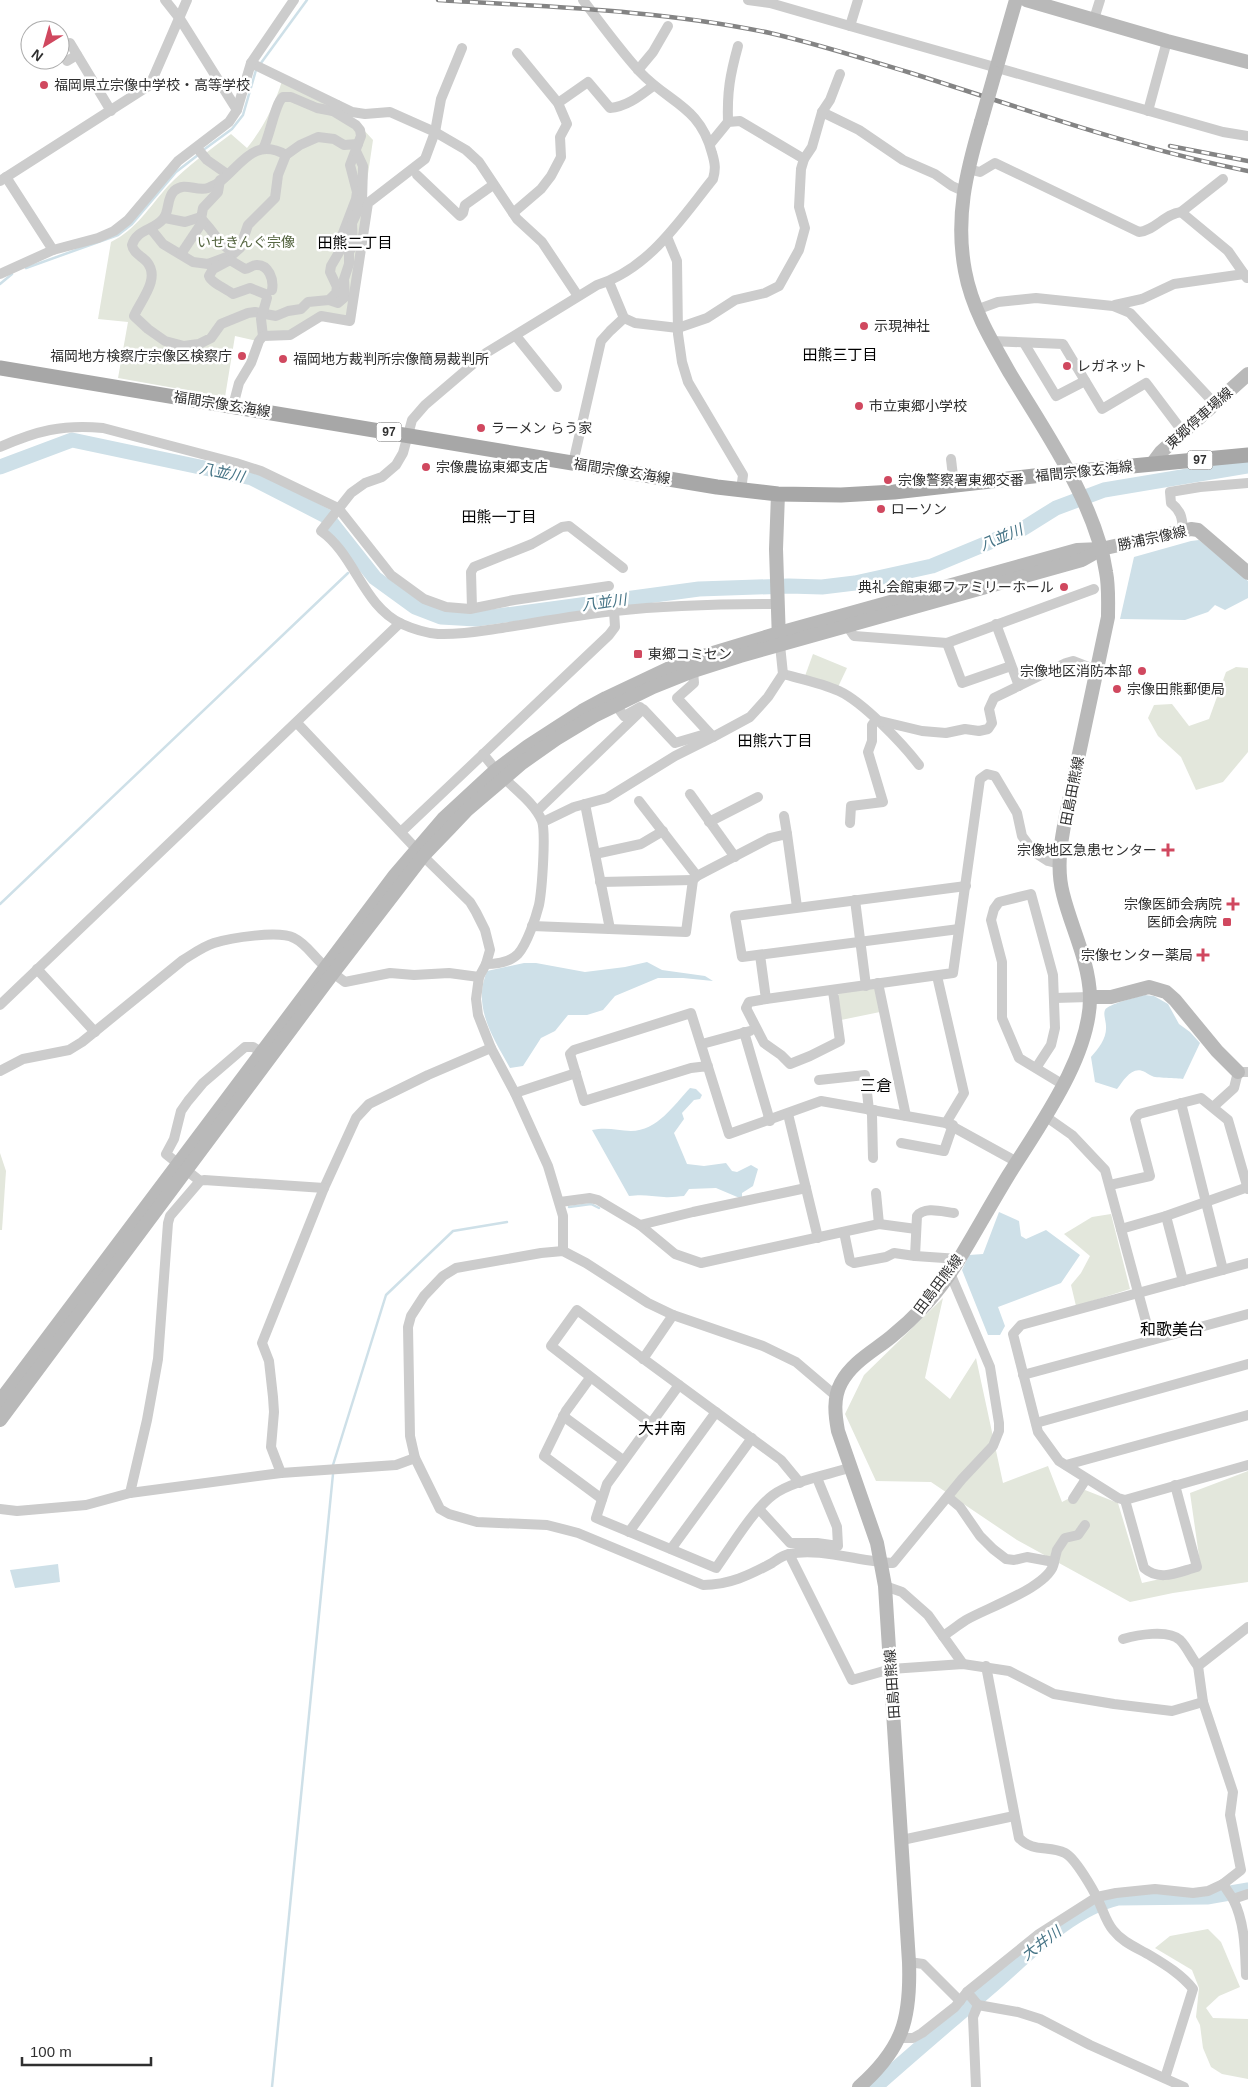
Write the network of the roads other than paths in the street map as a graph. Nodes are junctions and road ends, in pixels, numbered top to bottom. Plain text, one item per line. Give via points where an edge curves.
1 (165, 0) edge
2 (187, 0) edge
3 (294, 0) edge
4 (583, 0) edge
5 (748, 0) edge
6 (858, 0) edge
7 (1016, 0) edge
8 (1026, 0) edge
9 (1100, 0) edge
10 (180, 19) junction
11 (1094, 19) junction
12 (668, 26) dead end
13 (850, 26) junction
14 (1167, 41) junction
15 (70, 43) dead end
16 (738, 46) dead end
17 (462, 48) dead end
18 (77, 54) junction
19 (517, 54) dead end
20 (70, 59) edge
21 (1248, 62) edge
22 (251, 63) junction
23 (638, 70) junction
24 (996, 70) junction
25 (840, 74) dead end
26 (653, 86) junction
27 (558, 103) junction
28 (335, 108) junction
29 (237, 110) junction
30 (111, 111) junction
31 (1148, 111) junction
32 (822, 112) junction
33 (728, 122) junction
34 (435, 132) junction
35 (1248, 136) edge
36 (710, 144) junction
37 (197, 148) junction
38 (357, 148) junction
39 (263, 149) junction
40 (286, 155) junction
41 (804, 159) junction
42 (968, 169) junction
43 (417, 175) dead end
44 (224, 176) junction
45 (3, 179) edge
46 (1223, 179) dead end
47 (493, 185) junction
48 (963, 190) junction
49 (1181, 212) junction
50 (513, 213) junction
51 (165, 218) junction
52 (202, 219) junction
53 (350, 224) junction
54 (151, 229) junction
55 (667, 237) junction
56 (242, 243) junction
57 (53, 250) junction
58 (181, 254) junction
59 (0, 274) edge
60 (1246, 276) edge
61 (609, 282) junction
62 (272, 290) dead end
63 (578, 296) junction
64 (328, 300) junction
65 (1113, 306) junction
66 (976, 310) junction
67 (263, 314) junction
68 (624, 318) junction
69 (678, 328) junction
70 (263, 336) junction
71 (516, 336) junction
72 (991, 341) junction
73 (1024, 342) junction
74 (0, 368) edge
75 (1248, 374) edge
76 (1085, 380) junction
77 (557, 388) dead end
78 (1214, 404) junction
79 (233, 406) junction
80 (1183, 432) junction
81 (407, 435) junction
82 (0, 447) edge
83 (1248, 455) edge
84 (952, 459) dead end
85 (573, 463) junction
86 (1152, 464) junction
87 (1069, 472) junction
88 (1248, 483) edge
89 (954, 485) junction
90 (741, 490) junction
91 (778, 494) junction
92 (337, 510) junction
93 (1184, 529) junction
94 (1101, 549) junction
95 (622, 568) dead end
96 (1248, 573) edge
97 (609, 586) dead end
98 (1094, 588) dead end
99 (778, 602) junction
100 (472, 608) junction
101 (614, 611) junction
102 (400, 624) junction
103 (996, 624) junction
104 (847, 626) junction
105 (779, 639) junction
106 (948, 643) junction
107 (1011, 666) junction
108 (1096, 670) junction
109 (693, 671) junction
110 (783, 674) junction
111 (1019, 686) junction
112 (615, 704) junction
113 (643, 709) junction
114 (876, 720) junction
115 (298, 722) junction
116 (711, 735) junction
117 (483, 754) junction
118 (919, 765) dead end
119 (500, 774) junction
120 (690, 794) dead end
121 (758, 797) dead end
122 (639, 801) dead end
123 (585, 804) junction
124 (536, 811) junction
125 (784, 816) dead end
126 (542, 822) junction
127 (709, 822) junction
128 (850, 823) dead end
129 (662, 831) junction
130 (402, 832) junction
131 (787, 834) junction
132 (420, 852) junction
133 (595, 854) junction
134 (735, 857) junction
135 (1060, 864) junction
136 (695, 878) junction
137 (600, 882) junction
138 (966, 886) junction
139 (855, 900) junction
140 (796, 907) junction
141 (532, 926) junction
142 (610, 928) junction
143 (959, 929) junction
144 (860, 942) junction
145 (760, 955) junction
146 (486, 964) junction
147 (37, 969) junction
148 (329, 970) junction
149 (937, 976) junction
150 (479, 977) junction
151 (878, 983) junction
152 (866, 986) junction
153 (833, 991) junction
154 (1090, 997) junction
155 (1054, 998) junction
156 (766, 999) junction
157 (0, 1004) edge
158 (755, 1029) junction
159 (95, 1032) junction
160 (744, 1032) junction
161 (702, 1044) junction
162 (491, 1048) junction
163 (261, 1052) junction
164 (708, 1066) junction
165 (1036, 1068) junction
166 (0, 1071) edge
167 (1243, 1072) edge
168 (576, 1073) junction
169 (818, 1080) dead end
170 (1062, 1084) junction
171 (515, 1093) junction
172 (1181, 1103) junction
173 (1214, 1107) junction
174 (872, 1110) junction
175 (788, 1114) junction
176 (906, 1116) junction
177 (1045, 1116) junction
178 (770, 1121) junction
179 (950, 1124) junction
180 (901, 1143) dead end
181 (874, 1158) dead end
182 (1017, 1162) junction
183 (182, 1167) junction
184 (200, 1181) junction
185 (1110, 1185) junction
186 (324, 1188) junction
187 (806, 1188) junction
188 (1248, 1188) edge
189 (876, 1193) dead end
190 (560, 1202) junction
191 (1204, 1202) junction
192 (954, 1213) dead end
193 (1166, 1216) junction
194 (879, 1224) junction
195 (640, 1226) junction
196 (1121, 1228) junction
197 (916, 1229) junction
198 (844, 1232) junction
199 (818, 1238) junction
200 (562, 1251) junction
201 (915, 1256) junction
202 (959, 1258) junction
203 (1248, 1263) edge
204 (1223, 1270) junction
205 (950, 1274) junction
206 (1183, 1281) junction
207 (1139, 1293) junction
208 (1248, 1314) edge
209 (674, 1315) junction
210 (1151, 1340) junction
211 (643, 1359) junction
212 (1248, 1364) edge
213 (1023, 1375) junction
214 (590, 1378) junction
215 (679, 1385) junction
216 (836, 1396) junction
217 (0, 1401) edge
218 (716, 1412) junction
219 (1248, 1415) edge
220 (562, 1416) junction
221 (0, 1420) edge
222 (650, 1423) junction
223 (1036, 1423) junction
224 (752, 1438) junction
225 (415, 1458) junction
226 (623, 1460) junction
227 (1066, 1465) junction
228 (1248, 1465) edge
229 (849, 1468) junction
230 (281, 1473) junction
231 (817, 1478) junction
232 (1086, 1479) junction
233 (800, 1483) junction
234 (1175, 1485) junction
235 (130, 1494) junction
236 (948, 1497) junction
237 (602, 1499) junction
238 (1073, 1499) dead end
239 (1125, 1500) junction
240 (0, 1509) edge
241 (759, 1509) junction
242 (1085, 1525) dead end
243 (629, 1532) junction
244 (671, 1549) junction
245 (789, 1554) junction
246 (1054, 1562) junction
247 (881, 1563) junction
248 (885, 1586) junction
249 (1248, 1626) edge
250 (943, 1636) junction
251 (1123, 1640) dead end
252 (963, 1664) junction
253 (986, 1666) junction
254 (1198, 1666) junction
255 (891, 1669) junction
256 (1203, 1702) junction
257 (1014, 1816) junction
258 (902, 1840) junction
259 (1223, 1884) junction
260 (1248, 1894) edge
261 (1097, 1897) junction
262 (1233, 1899) junction
263 (910, 1962) junction
264 (1246, 1976) dead end
265 (968, 1992) junction
266 (960, 2001) junction
267 (978, 2005) junction
268 (899, 2038) junction
269 (1165, 2078) junction
270 (859, 2087) edge
271 (976, 2087) edge
272 (1184, 2087) edge

1 - 10 street
2 - 10 street
3 - 22 street
4 - 23 street
5 - 13 street
6 - 13 street
7 - 24 street, 田島田熊線
8 - 11 street
9 - 11 street
10 - 29 street
10 - 30 street via 150,85
11 - 14 street
12 - 23 street
13 - 24 street
14 - 21 street
14 - 31 street
15 - 18 street
16 - 33 street via 727,95
17 - 34 street via 440,99
18 - 20 street
18 - 30 street
19 - 27 street
22 - 28 street
22 - 29 street
23 - 26 street
24 - 31 street
24 - 42 street, 田島田熊線, bridge
25 - 32 street
26 - 27 street via 627,103 610,108 588,82
26 - 36 street via 692,114
27 - 50 street via 567,124 560,137 561,157 541,189
28 - 34 street via 359,113 390,112
28 - 38 street via 360,130
28 - 39 street via 317,108 283,97 277,104
29 - 37 street via 229,122
30 - 45 street
31 - 35 street
32 - 41 street via 812,146
32 - 48 street
33 - 36 street
33 - 41 street via 740,121
34 - 47 street via 466,150 479,162
34 - 70 street via 425,159 368,204 350,320 321,316 290,335
36 - 55 street via 716,169 713,179
37 - 44 street
37 - 57 street via 178,161 128,220 114,231
38 - 40 street via 318,137 300,144
38 - 53 street via 364,171 362,202
39 - 40 street
39 - 44 street via 252,152
40 - 56 street via 278,175 275,198 248,225
41 - 69 street via 799,207 805,228 799,250 779,286 736,300 706,318
42 - 48 street, 田島田熊線
42 - 49 street via 980,172 995,163 1139,232 1149,231 1173,213
43 - 47 street via 460,216 465,206
44 - 51 street via 207,188 184,186 179,189 170,198
44 - 52 street via 218,192 203,208
45 - 57 street
46 - 49 street
47 - 50 street
48 - 66 street, 田島田熊線 via 961,248
49 - 60 street via 1228,252
50 - 63 street via 542,242
51 - 52 street via 185,222
51 - 54 street
52 - 56 street via 227,248
52 - 58 street
53 - 64 street via 343,233 341,250 331,266 330,272 337,287 336,293
53 - 64 street via 353,245 344,279 345,298 338,303
54 - 58 street via 163,244
54 - 67 street via 137,235 132,245 148,263 152,274 144,300 134,316 148,329 172,344 191,346 211,338 224,322 248,313
55 - 61 street via 632,268
55 - 69 street via 677,261
56 - 58 street via 232,255 208,264 193,262
57 - 59 street
60 - 65 street via 1174,284
61 - 63 street
61 - 68 street
62 - 67 street via 272,276 259,265 245,269 230,260 210,274 210,281 233,294 250,288 265,294
63 - 71 street
64 - 67 street via 308,302 301,309 279,315
65 - 66 street via 1036,298 998,302
65 - 78 street via 1130,313
66 - 72 street, 田島田熊線
67 - 70 street
68 - 69 street via 635,323
68 - 85 street via 602,341
69 - 90 street via 688,382 744,475
70 - 79 street via 239,383
71 - 77 street
71 - 81 street via 486,353 425,405 412,420
72 - 73 street
72 - 87 street, 田島田熊線
73 - 76 street via 1063,344
73 - 76 street via 1056,396
74 - 79 main road, 福間宗像玄海線 / 97
75 - 78 street, 東郷停車場線
76 - 80 street via 1102,409 1146,383
78 - 80 street, 東郷停車場線
79 - 81 main road, 福間宗像玄海線 / 97
80 - 86 street, 東郷停車場線
81 - 85 main road, 福間宗像玄海線 / 97
81 - 92 street via 396,466 352,493
82 - 92 street via 56,428 103,428 261,471
83 - 86 main road, 福間宗像玄海線 / 97
84 - 89 street
85 - 90 main road, 福間宗像玄海線 / 97
86 - 87 main road, 福間宗像玄海線 / 97
87 - 89 main road, 福間宗像玄海線 / 97
87 - 94 street, 田島田熊線
88 - 93 street via 1170,492 1171,504 1179,510
89 - 91 main road, 福間宗像玄海線 / 97 via 841,495
90 - 91 main road, 福間宗像玄海線 / 97
91 - 99 street
92 - 100 street via 391,575 410,590 424,599 446,606
92 - 102 street via 321,531 345,556 368,595
93 - 94 street, 勝浦宗像線
93 - 96 street, 勝浦宗像線 via 1198,530
94 - 104 street via 1080,561
94 - 105 street via 1077,550
94 - 108 street, 田島田熊線 via 1108,590 1108,617
95 - 100 street via 569,526 562,527 532,544 474,567 471,572
97 - 100 street
98 - 103 street
99 - 101 street
99 - 105 street
101 - 102 street via 466,633 437,634
101 - 117 street via 615,627 609,635
102 - 115 street
103 - 106 street
103 - 107 street
104 - 105 street
104 - 106 street via 854,636
105 - 109 street
105 - 110 street
105 - 119 street via 680,663 606,698 552,730
106 - 107 street via 962,683
107 - 111 street
108 - 111 street via 1073,662 1066,663
108 - 135 street, 田島田熊線 via 1065,823
109 - 112 street
109 - 116 street via 694,683 677,698
110 - 114 street via 840,691
110 - 116 street via 750,717
111 - 114 street via 994,698 989,709 992,723 988,729 946,733
112 - 113 street via 624,716 639,706
112 - 119 street
113 - 116 street via 675,742
113 - 124 street
114 - 118 street
114 - 128 street via 872,725 868,752 883,802 851,806
115 - 130 street
115 - 147 street
116 - 123 street via 607,798
117 - 119 street
117 - 130 street
119 - 124 street
119 - 132 street via 467,810
120 - 127 street
121 - 127 street
122 - 129 street
123 - 126 street
123 - 133 street
124 - 126 street
125 - 131 street
126 - 141 street via 539,904
127 - 134 street
129 - 133 street via 641,844
129 - 136 street
130 - 132 street
131 - 134 street via 770,838
131 - 140 street
132 - 146 street via 476,912 490,950
132 - 148 street
133 - 137 street
134 - 136 street
135 - 138 street via 1034,852 1022,836 1017,813 996,776 986,774 980,780
135 - 154 street, 田島田熊線 via 1063,893
136 - 137 street
136 - 142 street via 686,932
137 - 142 street
138 - 139 street
138 - 143 street
139 - 140 street
139 - 144 street
140 - 145 street via 735,916 742,957
141 - 142 street
141 - 146 street via 520,952 513,958
143 - 144 street
143 - 149 street via 953,973
144 - 145 street
144 - 152 street
145 - 156 street
146 - 150 street
147 - 157 street
147 - 159 street
148 - 150 street via 345,982 390,973 449,973
148 - 159 street via 292,937 226,940 198,950 183,960
148 - 163 street
148 - 183 street
149 - 151 street
149 - 179 street via 964,1093
150 - 162 street via 478,1015
151 - 152 street
151 - 176 street
152 - 153 street
153 - 156 street
153 - 158 street via 840,1041 810,1056 790,1064 764,1043
154 - 155 street
154 - 167 street via 1111,997 1149,987 1166,992 1216,1051
154 - 170 street, 田島田熊線 via 1083,1043
155 - 165 street via 1055,1028 1051,1045
155 - 165 street via 1053,975 1031,894 999,902 991,920 1002,962 1002,1018 1019,1058
156 - 158 street via 749,1002 746,1008
158 - 160 street
159 - 166 street via 69,1050 23,1059
160 - 161 street
160 - 178 street
161 - 164 street
161 - 168 street via 691,1013 574,1050 570,1054
162 - 171 street
162 - 186 street via 369,1104 356,1118
163 - 183 street
163 - 183 street via 246,1047 203,1083 188,1101 166,1154
164 - 168 street via 691,1068 584,1101
164 - 178 street via 729,1134
165 - 170 street
167 - 173 street via 1234,1088
168 - 171 street
169 - 174 street via 864,1075
170 - 177 street, 田島田熊線
171 - 190 street via 548,1166
172 - 173 street via 1201,1098
172 - 185 street via 1138,1114 1135,1119 1150,1176
172 - 191 street
173 - 188 street via 1228,1120
174 - 175 street via 820,1101
174 - 176 street
174 - 181 street
175 - 178 street
175 - 187 street
176 - 179 street
177 - 182 street, 田島田熊線
177 - 185 street via 1072,1135 1105,1170
179 - 180 street via 944,1151
179 - 182 street
182 - 202 street, 田島田熊線
183 - 184 street
183 - 217 street
183 - 221 street
184 - 186 street
184 - 235 street via 168,1222 158,1359
185 - 196 street
186 - 230 street via 262,1343 269,1361 274,1412 271,1447
187 - 195 street
187 - 199 street
188 - 191 street
189 - 194 street
190 - 195 street via 598,1200
190 - 200 street via 564,1216
191 - 193 street
191 - 204 street
192 - 197 street via 924,1210 917,1216
193 - 196 street
193 - 206 street
194 - 197 street
194 - 198 street
195 - 199 street via 675,1254 700,1263
196 - 207 street
197 - 201 street
198 - 199 street
198 - 201 street via 850,1261 854,1263 894,1253
200 - 209 street
200 - 225 street via 456,1268 443,1276 424,1296 408,1327 410,1436
201 - 202 street
202 - 205 street, 田島田熊線
203 - 204 street
204 - 206 street
205 - 216 street, 田島田熊線 via 912,1318 857,1363 845,1376
205 - 236 street via 990,1367 999,1423 993,1446
206 - 207 street
207 - 210 street
207 - 213 street via 1021,1325 1013,1334
208 - 210 street
209 - 211 street
209 - 216 street via 763,1346 796,1362
210 - 213 street
211 - 214 street via 577,1310 551,1346
211 - 215 street
212 - 223 street
213 - 223 street
214 - 220 street
214 - 222 street
215 - 218 street
215 - 222 street
216 - 229 street, 田島田熊線 via 838,1431
218 - 224 street
218 - 243 street
219 - 227 street
220 - 226 street
220 - 237 street via 544,1456
222 - 226 street
223 - 227 street via 1038,1432 1059,1461
224 - 233 street via 781,1460
224 - 244 street
225 - 230 street via 396,1465
225 - 245 street via 440,1509 449,1514 477,1522 547,1525 578,1533 703,1585 729,1583
226 - 237 street via 607,1484
227 - 232 street
228 - 234 street
229 - 231 street
229 - 247 street, 田島田熊線 via 865,1506
230 - 235 street
231 - 233 street
231 - 241 street via 837,1527 838,1546 790,1543
232 - 238 street
232 - 239 street
233 - 241 street via 773,1495
234 - 239 street
234 - 239 street via 1196,1567 1161,1577 1144,1568
235 - 240 street via 86,1505
236 - 246 street via 960,1507 993,1550 1006,1559 1027,1557
236 - 247 street via 894,1563
237 - 243 street via 596,1518
241 - 244 street via 716,1568
242 - 246 street via 1078,1535 1064,1538
243 - 244 street
245 - 247 street via 804,1552
245 - 255 street via 852,1680
246 - 250 street via 1054,1568 1044,1579 966,1620
247 - 248 street, 田島田熊線
248 - 250 street via 902,1592 928,1615
248 - 255 street, 田島田熊線
249 - 254 street
250 - 252 street
251 - 254 street via 1154,1634 1173,1637 1180,1640
252 - 253 street
252 - 255 street
253 - 256 street via 1009,1671 1054,1694 1172,1711
253 - 257 street
254 - 256 street
255 - 258 street, 田島田熊線
256 - 259 street via 1233,1792 1230,1815 1241,1870
257 - 258 street
257 - 261 street via 1019,1838 1024,1843 1034,1848 1066,1853
258 - 263 street, 田島田熊線
259 - 261 street via 1208,1891 1192,1893 1155,1889
259 - 262 street
260 - 262 street
261 - 265 street via 1039,1934
261 - 269 street via 1107,1921 1121,1939 1178,1975 1193,1989
262 - 264 street via 1239,1911
263 - 266 street via 923,1964
263 - 268 street, 田島田熊線 via 907,2016
265 - 266 street
265 - 267 street
266 - 268 street via 922,2033 913,2038
267 - 269 street via 1040,2019
267 - 271 street via 974,2017
268 - 270 street, 田島田熊線 via 886,2060
269 - 272 street

